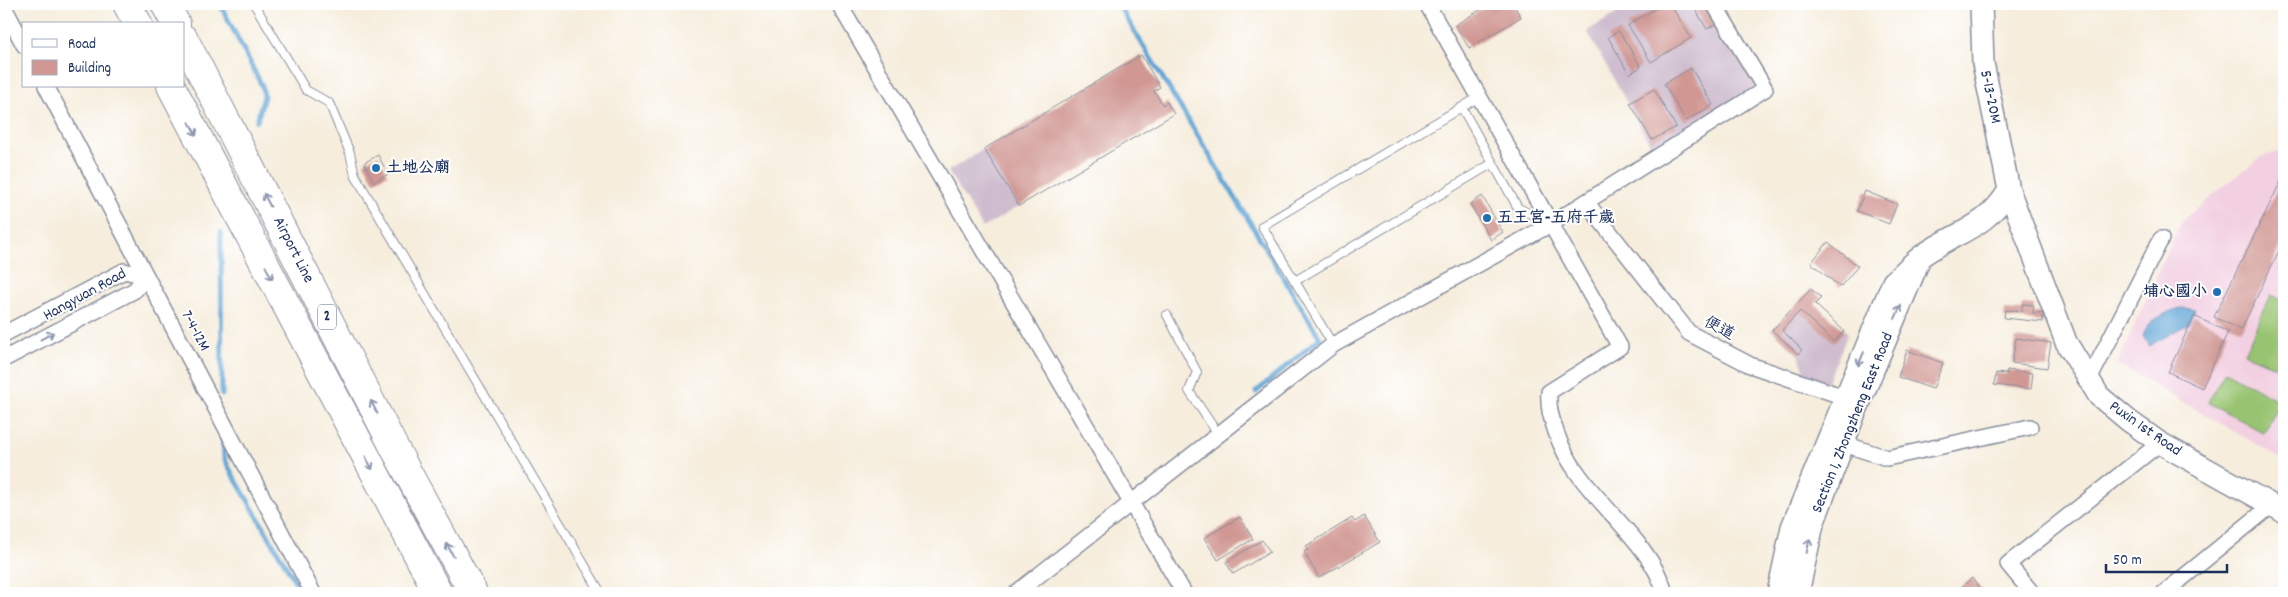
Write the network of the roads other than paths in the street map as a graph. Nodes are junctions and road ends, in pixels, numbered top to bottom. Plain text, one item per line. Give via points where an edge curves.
1 (127, 4) edge
2 (165, 4) edge
3 (254, 4) edge
4 (838, 4) edge
5 (1426, 4) edge
6 (1714, 4) edge
7 (1981, 4) edge
8 (4, 7) edge
9 (137, 22) edge
10 (175, 22) edge
11 (22, 41) edge
12 (185, 41) edge
13 (47, 88) edge
14 (172, 88) edge
15 (1479, 98) junction
16 (1462, 108) junction
17 (1494, 163) junction
18 (2009, 190) junction
19 (1586, 202) junction
20 (1551, 224) junction
21 (2161, 239) dead end
22 (1922, 256) junction
23 (146, 276) junction
24 (1294, 280) junction
25 (1167, 315) dead end
26 (4, 334) edge
27 (1333, 345) junction
28 (4, 359) edge
29 (2089, 380) junction
30 (1852, 400) junction
31 (2030, 427) dead end
32 (1218, 434) junction
33 (1836, 441) junction
34 (2160, 443) junction
35 (1130, 502) junction
36 (2278, 509) edge
37 (1793, 588) edge
38 (313, 593) edge
39 (438, 593) edge
40 (473, 593) edge
41 (601, 593) edge
42 (1016, 593) edge
43 (1184, 593) edge
44 (1665, 593) edge
45 (2032, 593) edge
46 (2164, 593) edge

1 - 9 highway
2 - 10 highway
3 - 41 lane via 306,90 330,103 350,153 355,176
4 - 35 street
5 - 15 street
6 - 19 street via 1765,89
7 - 18 main road, 5-13-20M via 1983,63
8 - 11 street
40 -> 12 highway, Airport Line / 2 via 395,449
13 - 23 street, 7-4-12M
14 -> 39 highway, Airport Line / 2
15 - 16 lane
15 - 20 street
16 - 17 lane
16 - 24 lane via 1262,226
17 - 20 lane via 1518,208
17 - 24 lane
18 - 22 main road via 1999,207 1983,222
18 - 29 main road, Puxin 1st Road via 2066,342
19 - 20 street
19 - 30 street, 便道 via 1690,333 1750,365
20 - 27 street
20 - 44 street via 1620,347 1549,392 1548,408 1561,448 1595,497 1654,565
21 - 29 street
30 -> 22 main road, Section 1, Zhongzheng East Road
22 -> 30 main road, Section 1, Zhongzheng East Road via 1893,282
23 - 26 street, Hangyuan Road via 124,271
28 -> 23 street, Hangyuan Road via 135,290
23 - 38 street, 7-4-12M
24 - 27 lane
25 - 32 lane via 1197,372 1189,391
27 - 32 street
29 - 34 main road, Puxin 1st Road via 2099,396
30 - 33 main road, Section 1, Zhongzheng East Road
31 - 33 street via 1887,458
32 - 35 street
33 - 37 main road, Section 1, Zhongzheng East Road via 1792,527
34 - 36 main road, Puxin 1st Road
34 - 45 street via 2008,564
35 - 42 street
35 - 43 street
36 - 46 street

